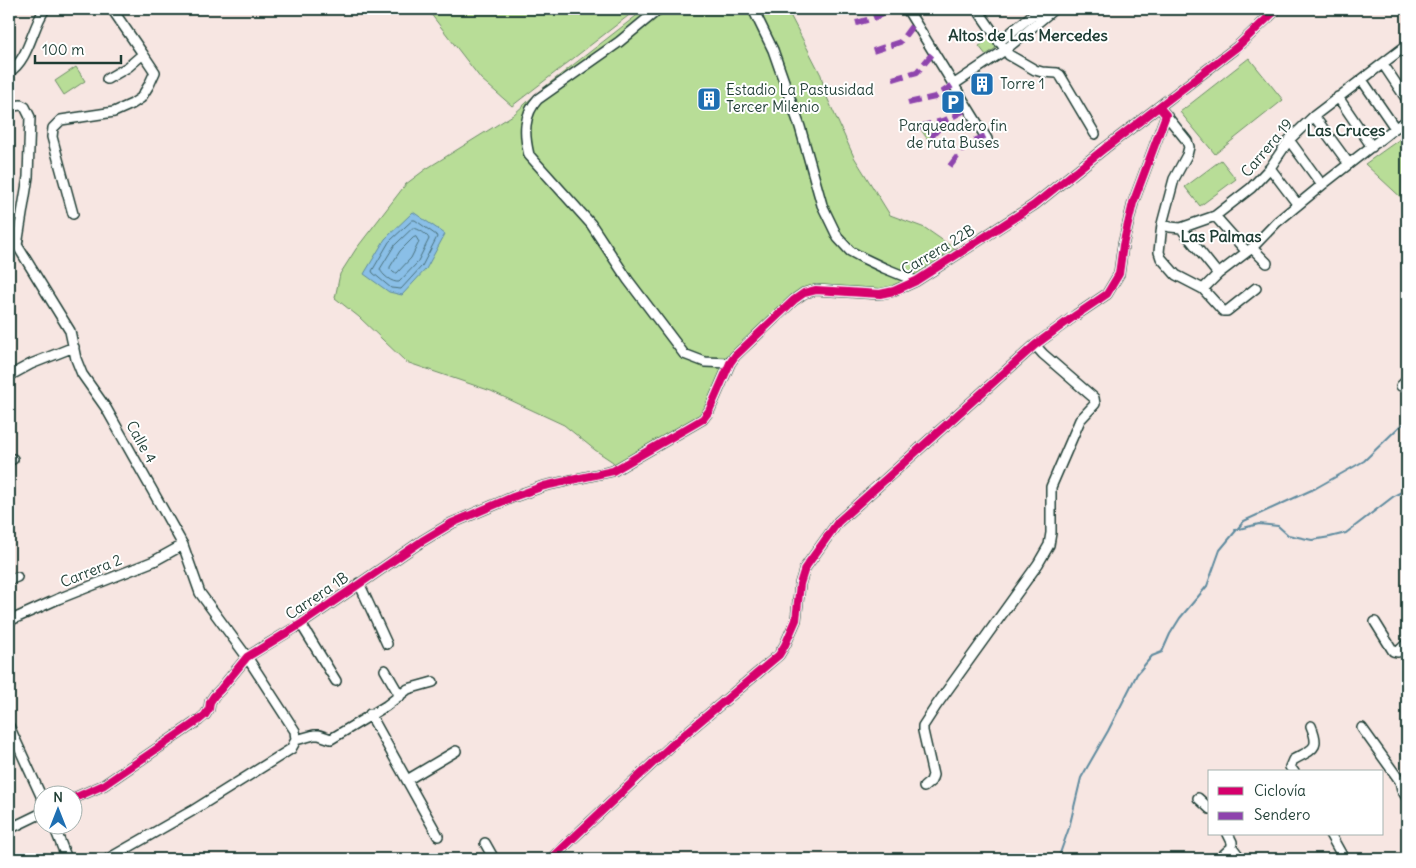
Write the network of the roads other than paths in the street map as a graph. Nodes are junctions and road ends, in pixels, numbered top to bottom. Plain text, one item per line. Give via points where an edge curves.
1 (45, 9) edge
2 (112, 9) edge
3 (659, 9) edge
4 (753, 9) edge
5 (907, 9) edge
6 (988, 9) edge
7 (1040, 9) edge
8 (1054, 9) edge
9 (1277, 9) edge
10 (978, 12) edge
11 (999, 42) junction
12 (1407, 45) edge
13 (1005, 50) junction
14 (143, 54) junction
15 (1383, 64) junction
16 (9, 72) edge
17 (107, 78) dead end
18 (1362, 80) junction
19 (953, 85) junction
20 (1338, 97) junction
21 (1407, 100) edge
22 (1159, 107) junction
23 (9, 110) edge
24 (1166, 115) junction
25 (1314, 116) junction
26 (1407, 120) edge
27 (1395, 128) junction
28 (1095, 134) dead end
29 (987, 140) dead end
30 (1289, 140) junction
31 (1372, 147) junction
32 (1349, 164) junction
33 (1270, 168) junction
34 (1322, 184) junction
35 (1298, 205) junction
36 (73, 214) dead end
37 (1215, 216) junction
38 (1162, 224) junction
39 (1182, 228) junction
40 (18, 240) junction
41 (9, 248) edge
42 (1250, 250) junction
43 (1267, 263) dead end
44 (1218, 274) junction
45 (916, 281) junction
46 (1256, 288) dead end
47 (1203, 289) junction
48 (1035, 345) junction
49 (74, 347) junction
50 (730, 363) junction
51 (9, 376) edge
52 (613, 471) joint
53 (183, 546) junction
54 (360, 583) junction
55 (9, 621) edge
56 (1375, 622) dead end
57 (301, 624) junction
58 (1407, 643) edge
59 (387, 644) dead end
60 (247, 657) junction
61 (385, 670) dead end
62 (336, 681) dead end
63 (433, 682) dead end
64 (400, 696) junction
65 (370, 714) junction
66 (9, 726) edge
67 (1311, 726) dead end
68 (1362, 728) dead end
69 (296, 740) junction
70 (456, 751) dead end
71 (1292, 770) edge
72 (407, 780) junction
73 (36, 786) edge
74 (924, 787) dead end
75 (82, 795) edge
76 (1198, 798) dead end
77 (1407, 798) edge
78 (1208, 807) edge
79 (32, 818) edge
80 (9, 829) edge
81 (58, 836) edge
82 (438, 836) dead end
83 (1229, 836) edge
84 (1331, 836) edge
85 (485, 843) dead end
86 (1232, 847) junction
87 (67, 859) edge
88 (108, 859) edge
89 (494, 859) edge
90 (551, 859) edge
91 (1219, 859) edge
92 (1241, 859) edge
93 (1344, 859) edge

1 - 16 street via 22,57
2 - 14 street
3 - 50 street via 619,42 538,99 527,117 525,141 529,155 591,224 684,354 705,362
4 - 45 street via 773,50 800,127 822,205 838,238 850,251
5 - 19 street
6 - 10 street
7 - 11 street
8 - 13 street
9 - 22 street, Carrera 22B via 1237,47
10 - 11 street
11 - 13 street
12 - 15 street, Carrera 19
13 - 19 street
13 - 28 street via 1035,70 1060,75
14 - 17 street
14 - 36 street via 155,72 141,98 114,112 61,120 53,128 52,137
15 - 18 street, Carrera 19
15 - 21 street
18 - 20 street, Carrera 19
18 - 27 street
19 - 29 street
20 - 25 street, Carrera 19
20 - 31 street
22 - 24 street
22 - 45 street, Carrera 22B via 1034,205
23 - 40 street via 21,105 30,117 28,177
24 - 38 street via 1189,147 1174,179
24 - 48 street via 1133,202 1122,245 1120,274 1108,294
25 - 30 street, Carrera 19
25 - 32 street
26 - 27 street
27 - 31 street
30 - 33 street, Carrera 19
30 - 34 street
31 - 32 street
32 - 34 street
33 - 35 street
33 - 37 street, Carrera 19 via 1251,188
34 - 35 street
35 - 42 street
37 - 39 street, Carrera 19
37 - 42 street
38 - 39 street
38 - 47 street via 1160,258 1176,275
39 - 44 street
40 - 41 street
40 - 49 street, Calle 4 via 17,245 70,331
42 - 43 street
42 - 44 street
44 - 47 street
45 - 50 street, Carrera 22B via 894,292 880,294 816,290 804,293
46 - 47 street via 1225,312
48 - 74 street via 1094,398 1095,404 1080,420 1051,487 1049,545 923,726 933,775
48 - 90 street via 838,522 805,568 796,620 779,655 672,745
49 - 51 street
49 - 53 street, Calle 4 via 82,374 106,408
50 - 52 street, Carrera 22B via 703,419
52 - 54 street, Carrera 1B via 544,486 481,510 422,541
53 - 55 street, Carrera 2
53 - 60 street, Calle 4 via 200,593
54 - 57 street, Carrera 1B
54 - 59 street
56 - 58 street via 1393,651 1398,652
57 - 60 street, Carrera 1B
57 - 62 street
60 - 69 street, Calle 4 via 295,731
60 - 75 street, Carrera 1B via 214,696 199,720 104,785
61 - 64 street
63 - 64 street via 408,689
64 - 65 street
65 - 69 street via 331,740 314,735
65 - 72 street
66 - 73 street
67 - 71 street via 1315,735 1314,748 1293,760 1290,767
68 - 77 street via 1400,781
69 - 88 street via 291,749
70 - 72 street
72 - 82 street
76 - 78 street
79 - 80 street
81 - 87 street
83 - 86 street
84 - 93 street
85 - 89 street
86 - 91 street
86 - 92 street

